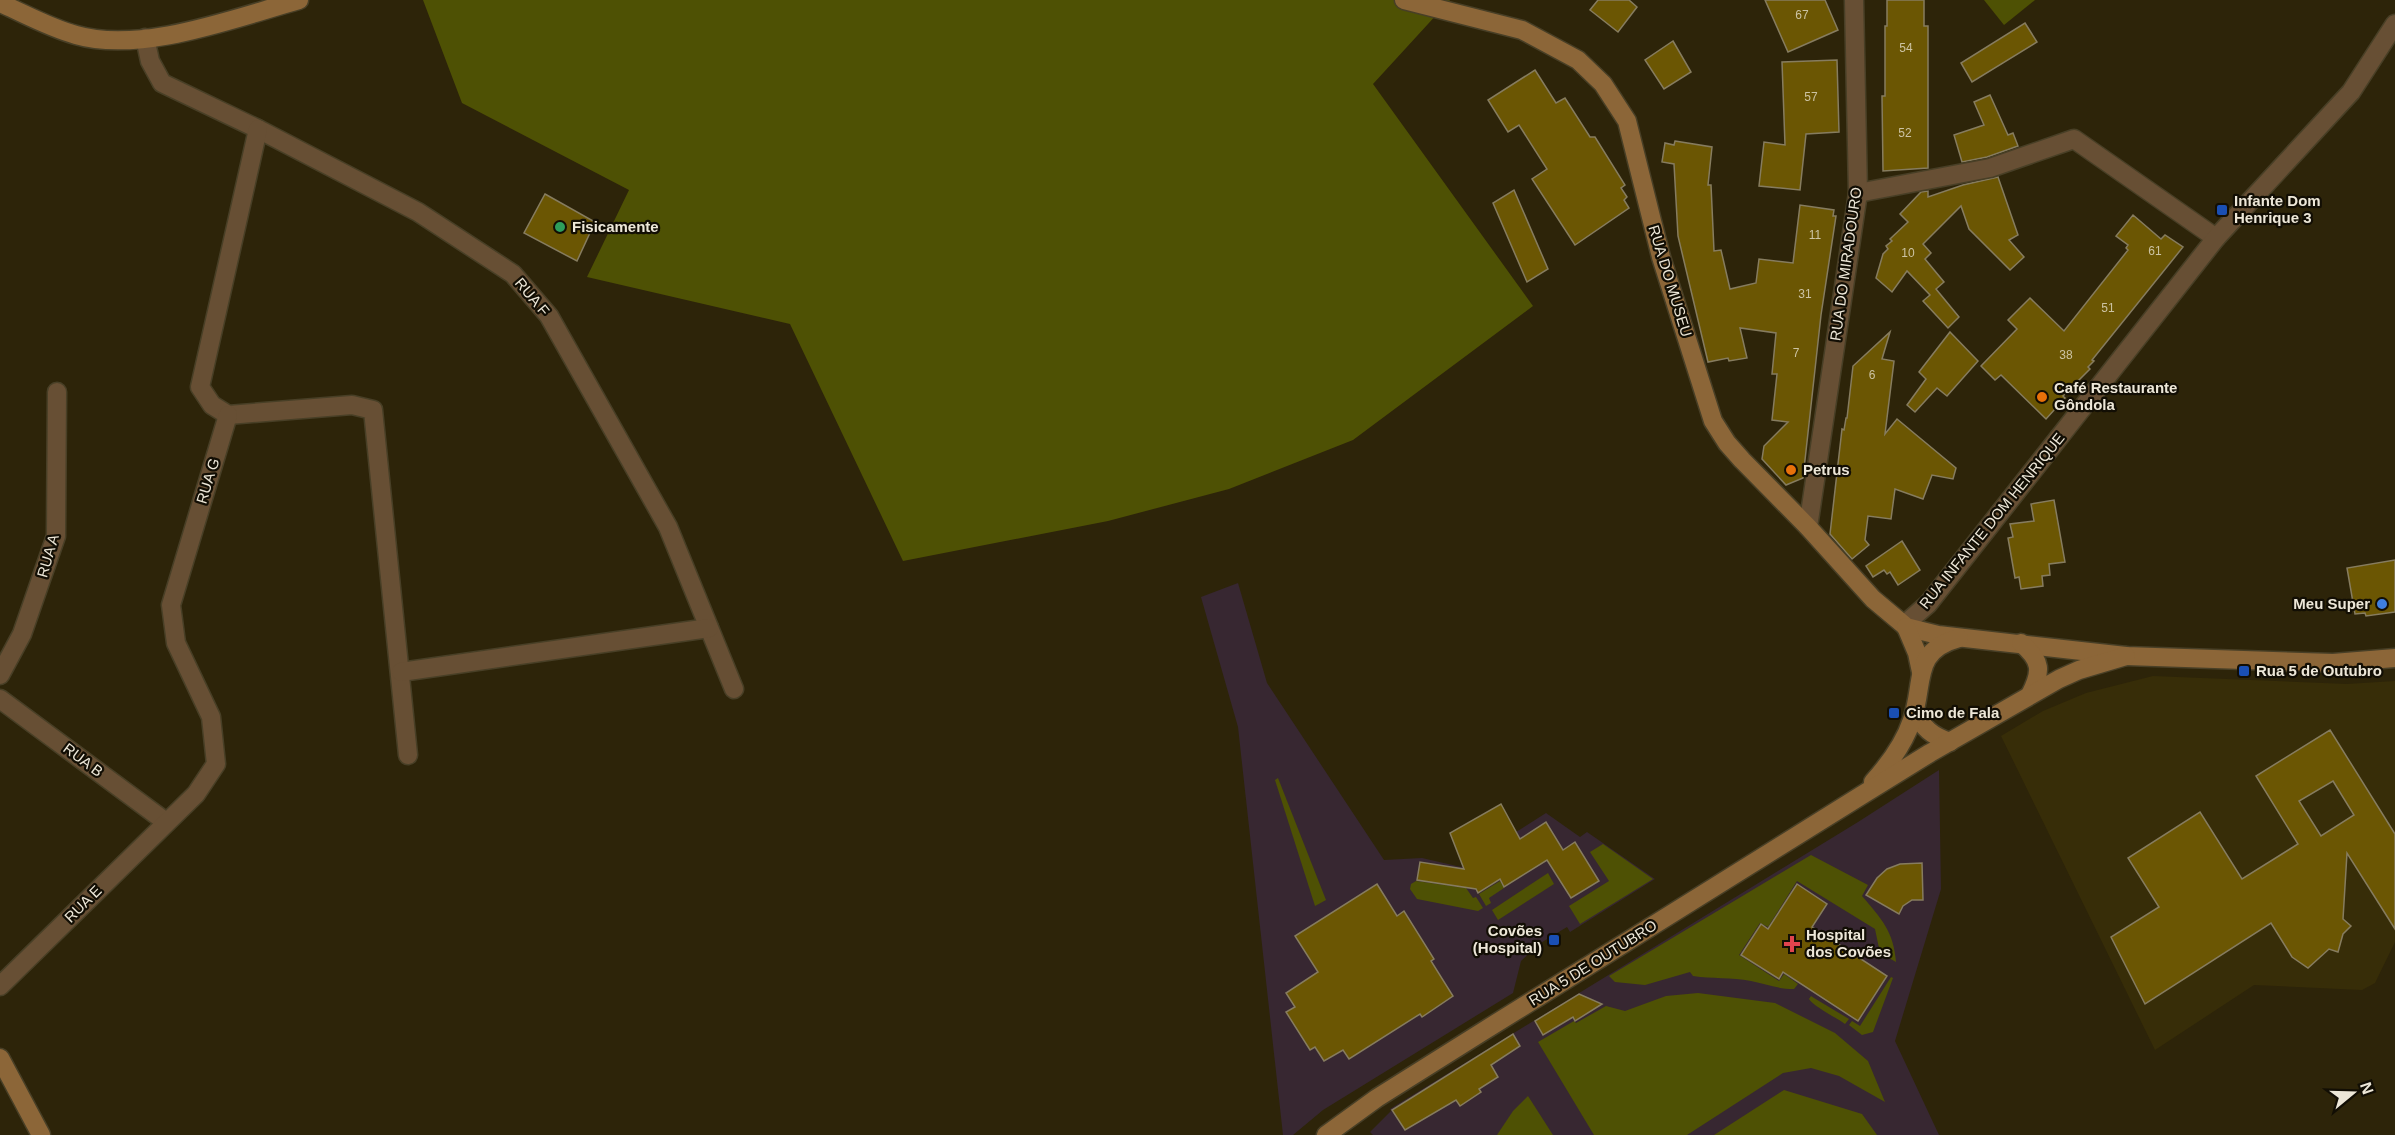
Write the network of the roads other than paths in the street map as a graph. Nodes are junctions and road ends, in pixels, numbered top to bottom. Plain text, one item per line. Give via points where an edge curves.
1 (299, 0) edge
2 (1404, 0) edge
3 (1854, 0) edge
4 (0, 3) edge
5 (2395, 24) edge
6 (145, 38) junction
7 (258, 129) junction
8 (1858, 193) junction
9 (2216, 238) junction
10 (57, 392) dead end
11 (228, 416) junction
12 (1808, 527) junction
13 (1905, 626) junction
14 (709, 628) junction
15 (1964, 637) junction
16 (2021, 643) junction
17 (2126, 656) junction
18 (2395, 658) edge
19 (401, 672) junction
20 (1921, 672) junction
21 (0, 675) edge
22 (734, 689) dead end
23 (2030, 695) junction
24 (0, 699) edge
25 (1915, 712) junction
26 (1950, 742) junction
27 (408, 755) dead end
28 (1862, 795) junction
29 (166, 822) junction
30 (0, 986) edge
31 (0, 1058) edge
32 (41, 1135) edge
33 (1326, 1135) edge

1 - 6 street via 196,29
2 - 12 street, RUA DO MUSEU via 1522,30 1578,60 1604,84 1627,121 1661,257 1713,421 1727,443
3 - 8 street, RUA DO MIRADOURO
4 - 6 street via 76,35 114,40
5 - 9 street, RUA INFANTE DOM HENRIQUE via 2351,92
6 - 7 street, RUA F via 150,61 162,83
7 - 11 street via 200,387 212,405
7 - 14 street, RUA F via 418,212 513,274 549,316 668,527
8 - 9 street via 1990,168 2074,140
8 - 12 street, RUA DO MIRADOURO
9 - 13 street, RUA INFANTE DOM HENRIQUE via 1928,604
10 - 21 street, RUA A via 57,536 22,634
11 - 19 street via 352,405 373,410
11 - 29 street, RUA G via 171,605 176,643 211,717 216,764 196,794
12 - 13 street, RUA DO MUSEU via 1873,599
13 - 15 street
13 - 20 street
14 - 19 street
14 - 22 street, RUA F
15 - 16 street
15 - 20 street via 1933,650
16 - 17 street
16 - 23 street via 2039,665
17 - 18 street via 2333,663
17 - 23 street via 2079,670
19 - 27 street
20 - 25 street
23 - 26 street
24 - 29 street, RUA B
25 - 26 street via 1923,726
25 - 28 street, RUA 5 DE OUTUBRO via 1903,742
26 - 28 street, RUA 5 DE OUTUBRO
28 - 33 street, RUA 5 DE OUTUBRO via 1462,1044
29 - 30 street, RUA E
31 - 32 street

